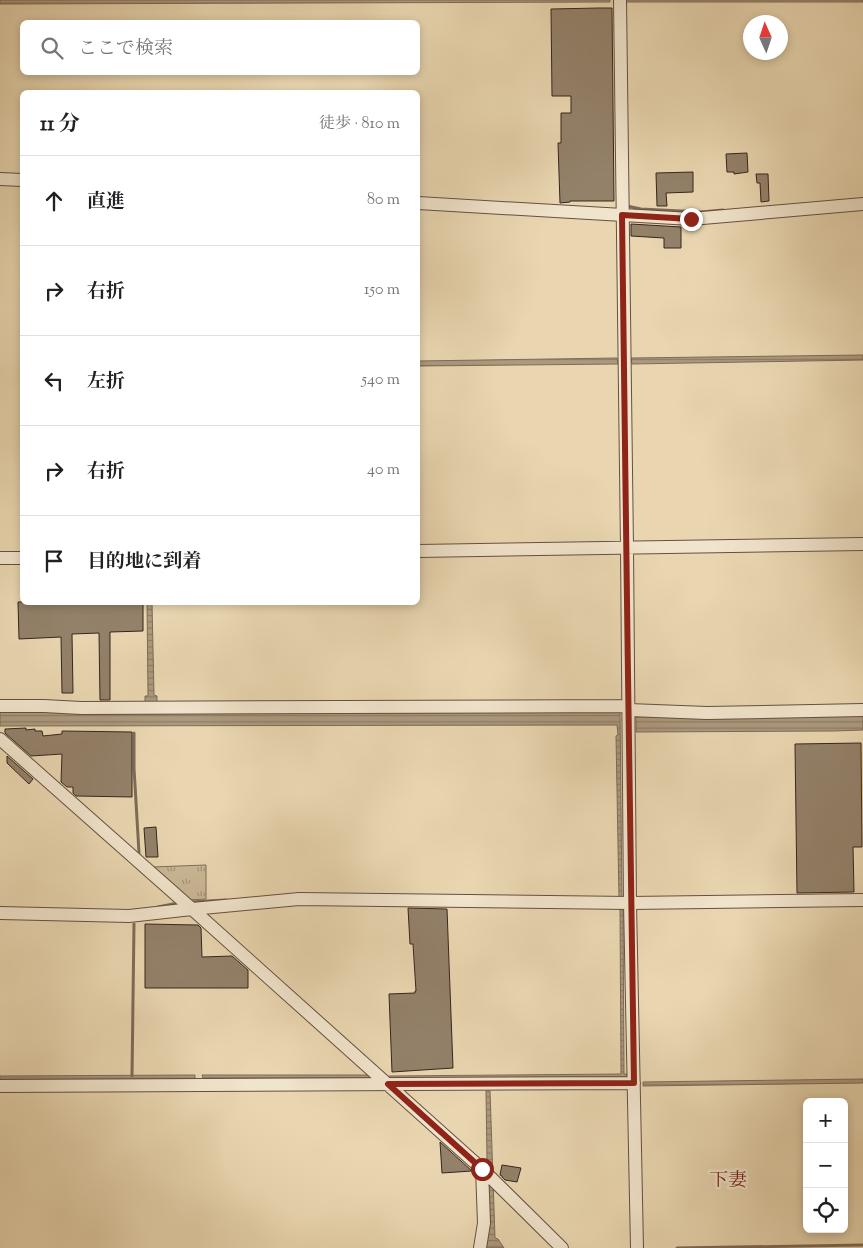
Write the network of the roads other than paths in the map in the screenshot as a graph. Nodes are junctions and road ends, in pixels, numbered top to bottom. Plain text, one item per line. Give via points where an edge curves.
1 (620, 0) edge
2 (0, 179) edge
3 (20, 180) edge
4 (420, 203) edge
5 (863, 204) edge
6 (622, 215) junction
7 (863, 544) edge
8 (627, 548) junction
9 (420, 551) edge
10 (0, 558) edge
11 (20, 558) edge
12 (0, 706) edge
13 (629, 710) junction
14 (863, 710) edge
15 (0, 739) edge
16 (863, 900) edge
17 (630, 903) junction
18 (192, 909) junction
19 (0, 913) edge
20 (634, 1083) junction
21 (388, 1084) junction
22 (0, 1086) edge
23 (482, 1169) junction
24 (480, 1248) edge
25 (562, 1248) edge
26 (636, 1248) edge

1 - 6 street
2 - 3 street
4 - 6 street
5 - 6 street via 691,219
6 - 8 street
7 - 8 street
8 - 9 street
8 - 13 street
10 - 11 street
12 - 13 street
13 - 14 street via 707,713
13 - 17 street
15 - 18 street
16 - 17 street
17 - 18 street via 299,899
17 - 20 street
18 - 19 street via 129,916
18 - 21 street
20 - 21 street
20 - 26 street
21 - 22 street
21 - 23 street
23 - 24 street via 484,1223
23 - 25 street

